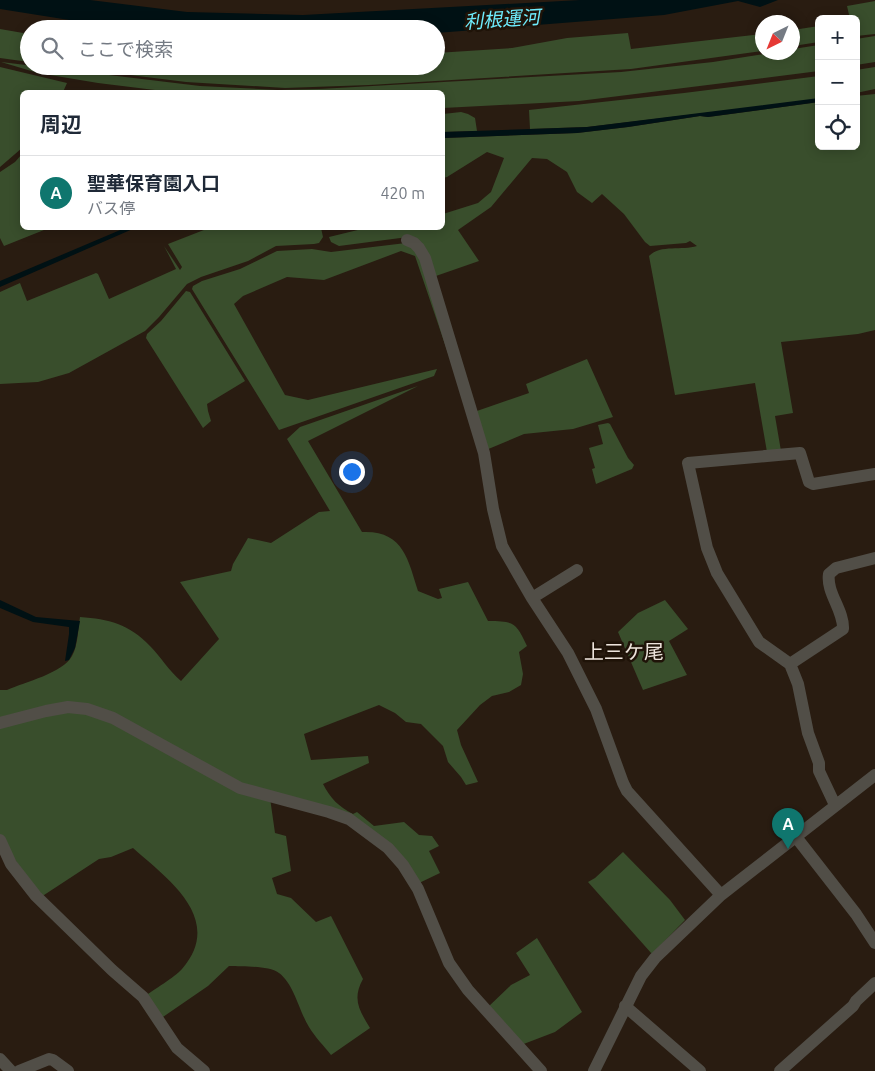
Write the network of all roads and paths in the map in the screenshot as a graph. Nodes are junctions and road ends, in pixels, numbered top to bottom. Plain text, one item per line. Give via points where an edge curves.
1 (407, 240) dead end
2 (875, 474) edge
3 (875, 558) edge
4 (577, 570) dead end
5 (532, 598) junction
6 (790, 664) junction
7 (0, 723) edge
8 (875, 774) edge
9 (835, 805) junction
10 (796, 837) junction
11 (0, 840) edge
12 (721, 895) junction
13 (875, 943) edge
14 (875, 983) edge
15 (625, 1006) junction
16 (0, 1059) edge
17 (11, 1071) edge
18 (19, 1071) edge
19 (68, 1071) edge
20 (204, 1071) edge
21 (541, 1071) edge
22 (594, 1071) edge
23 (700, 1071) edge
24 (780, 1071) edge

1 - 5 street via 419,248 434,288 484,453 502,546
2 - 6 street via 813,484 809,482 800,453 688,463 707,548 717,573 760,642
3 - 6 street via 836,568 829,574 829,583 844,621 843,629
4 - 5 street
5 - 12 street via 568,653 596,709 627,791
6 - 9 street via 819,771
7 - 21 street via 46,710 87,709 114,718 240,788 349,819 388,848 403,865 418,889 449,963 468,990
8 - 9 street
9 - 10 street
10 - 12 street
10 - 13 street
11 - 20 street via 11,864 36,896 142,997 177,1048
12 - 15 street via 655,958
14 - 24 street
15 - 22 street
15 - 23 street
16 - 17 street
18 - 19 street via 49,1059

